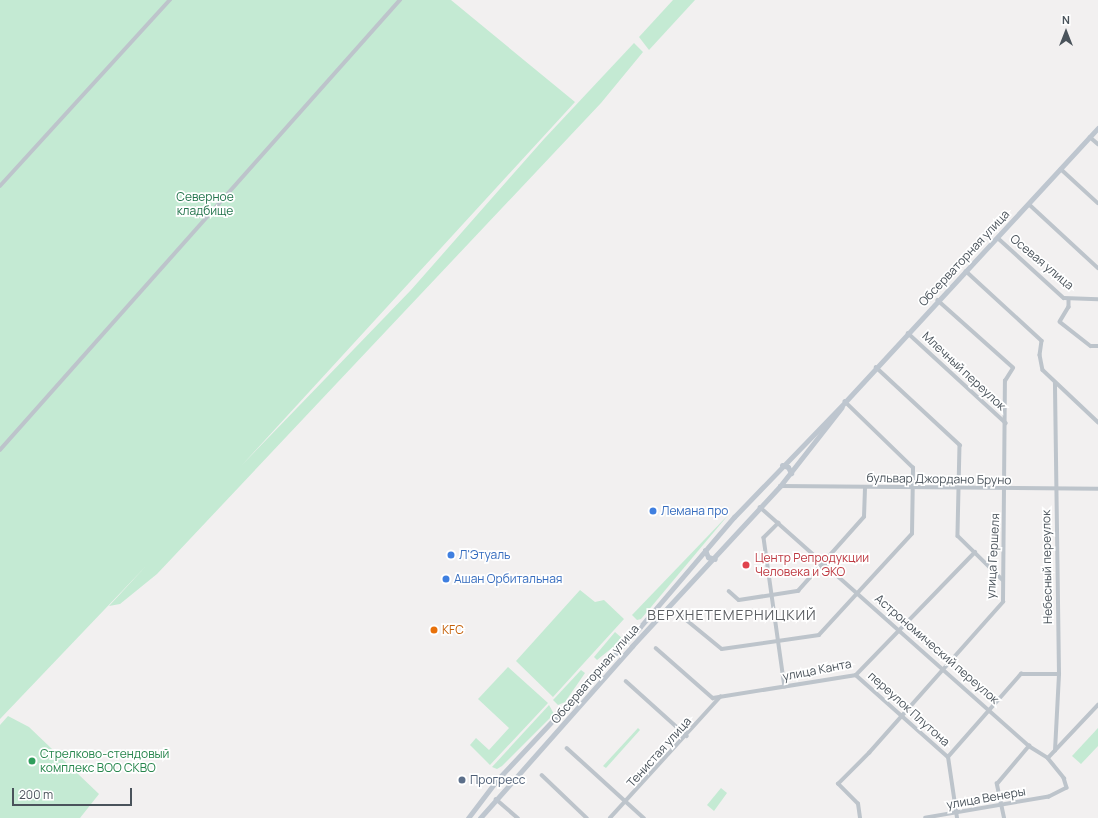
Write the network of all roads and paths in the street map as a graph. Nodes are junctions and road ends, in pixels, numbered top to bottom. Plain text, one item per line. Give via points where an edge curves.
1 (170, 0) edge
2 (400, 0) edge
3 (1098, 128) edge
4 (1090, 136) junction
5 (1098, 144) edge
6 (1060, 169) junction
7 (0, 186) edge
8 (1098, 203) edge
9 (1029, 204) junction
10 (998, 238) junction
11 (1098, 268) edge
12 (966, 271) junction
13 (1098, 298) edge
14 (1069, 299) junction
15 (938, 301) junction
16 (908, 333) junction
17 (1098, 346) edge
18 (876, 367) junction
19 (1055, 383) junction
20 (845, 402) junction
21 (1098, 422) edge
22 (1006, 424) junction
23 (0, 450) edge
24 (782, 465) junction
25 (791, 473) junction
26 (780, 486) junction
27 (865, 488) junction
28 (914, 488) junction
29 (960, 489) junction
30 (1006, 489) junction
31 (1098, 489) edge
32 (1056, 490) junction
33 (760, 507) junction
34 (779, 523) junction
35 (705, 550) junction
36 (975, 552) junction
37 (715, 559) junction
38 (823, 563) junction
39 (1003, 580) junction
40 (729, 591) dead end
41 (858, 592) junction
42 (771, 595) junction
43 (683, 617) dead end
44 (900, 630) junction
45 (778, 640) junction
46 (656, 648) dead end
47 (944, 669) junction
48 (1058, 674) junction
49 (856, 675) junction
50 (626, 681) dead end
51 (786, 687) junction
52 (720, 697) junction
53 (1098, 705) edge
54 (990, 710) junction
55 (902, 716) junction
56 (687, 736) junction
57 (537, 738) junction
58 (1029, 746) junction
59 (566, 748) dead end
60 (540, 751) junction
61 (1054, 751) junction
62 (948, 757) junction
63 (1048, 758) junction
64 (542, 775) dead end
65 (495, 798) junction
66 (626, 802) junction
67 (1000, 805) junction
68 (956, 813) junction
69 (468, 818) edge
70 (480, 818) edge
71 (518, 818) edge
72 (587, 818) edge
73 (610, 818) edge
74 (644, 818) edge
75 (860, 818) edge
76 (926, 818) edge
77 (957, 818) edge
78 (1004, 818) edge

1 - 7 street
2 - 23 street
3 - 4 main road, Обсерваторная улица
4 - 5 street
4 - 6 main road, Обсерваторная улица
6 - 8 street
6 - 9 main road, Обсерваторная улица
9 - 10 main road, Обсерваторная улица
9 - 11 street
10 - 12 main road, Обсерваторная улица
10 - 14 street, Осевая улица via 1064,298
12 - 15 main road, Обсерваторная улица
12 - 19 street via 1042,341 1040,355 1043,370
13 - 14 street, Осевая улица
14 - 17 street via 1069,307 1060,322 1090,346
15 - 16 main road, Обсерваторная улица
15 - 22 street, улица Гершеля via 1013,368 1005,381
16 - 18 main road, Обсерваторная улица
16 - 22 street, Млечный переулок
18 - 20 main road, Обсерваторная улица
18 - 29 street via 960,445
19 - 21 street
19 - 32 street, Небесный переулок
20 - 24 main road, Обсерваторная улица
20 - 25 main road, Обсерваторная улица
20 - 28 street via 913,468
22 - 30 street, улица Гершеля
24 - 25 main road via 788,467
24 - 35 main road, Обсерваторная улица
25 - 26 main road, Обсерваторная улица
26 - 27 street, бульвар Джордано Бруно
26 - 33 main road, Обсерваторная улица
27 - 28 street, бульвар Джордано Бруно
27 - 38 street via 864,518
28 - 29 street, бульвар Джордано Бруно
28 - 41 street via 912,534
29 - 30 street, бульвар Джордано Бруно
29 - 36 street via 958,536
30 - 32 street, бульвар Джордано Бруно
30 - 39 street, улица Гершеля
31 - 32 street, бульвар Джордано Бруно
32 - 48 street, Небесный переулок
33 - 34 street, Астрономический переулок
33 - 37 main road, Обсерваторная улица
34 - 38 street, Астрономический переулок
34 - 42 street via 764,538
35 - 37 main road via 708,557
35 - 57 main road, Обсерваторная улица via 640,627
36 - 39 street
36 - 44 street, улица Канта
37 - 60 main road, Обсерваторная улица via 632,646
38 - 41 street, Астрономический переулок
38 - 42 street via 798,591
39 - 47 street, улица Гершеля via 1003,602
40 - 42 street via 739,600
41 - 44 street, Астрономический переулок
41 - 45 street via 819,635
42 - 45 street
43 - 45 street via 722,649
44 - 47 street, Астрономический переулок
44 - 49 street, улица Канта
45 - 51 street
46 - 52 street via 708,695
47 - 54 street, Астрономический переулок
47 - 55 street, улица Гершеля
48 - 54 street via 1021,674
48 - 61 street, Небесный переулок
49 - 51 street, улица Канта
49 - 55 street, переулок Плутона
50 - 56 street
51 - 52 street, улица Канта
52 - 56 street, Тенистая улица
53 - 61 street
54 - 58 street, Астрономический переулок
54 - 62 street
55 - 62 street, переулок Плутона
55 - 75 street, улица Гершеля via 838,784 858,804
56 - 66 street, Тенистая улица
57 - 60 main road via 541,742
57 - 69 main road, Обсерваторная улица via 477,803
58 - 63 street, Астрономический переулок
58 - 67 street via 997,784
59 - 66 street
60 - 65 main road, Обсерваторная улица
61 - 63 street
62 - 68 street
63 - 67 street, улица Венеры via 1064,778 1067,788 1049,797
64 - 72 street
65 - 70 main road, Обсерваторная улица
65 - 71 street
66 - 73 street, Тенистая улица
66 - 74 street
67 - 68 street, улица Венеры
67 - 78 street
68 - 76 street, улица Венеры
68 - 77 street

